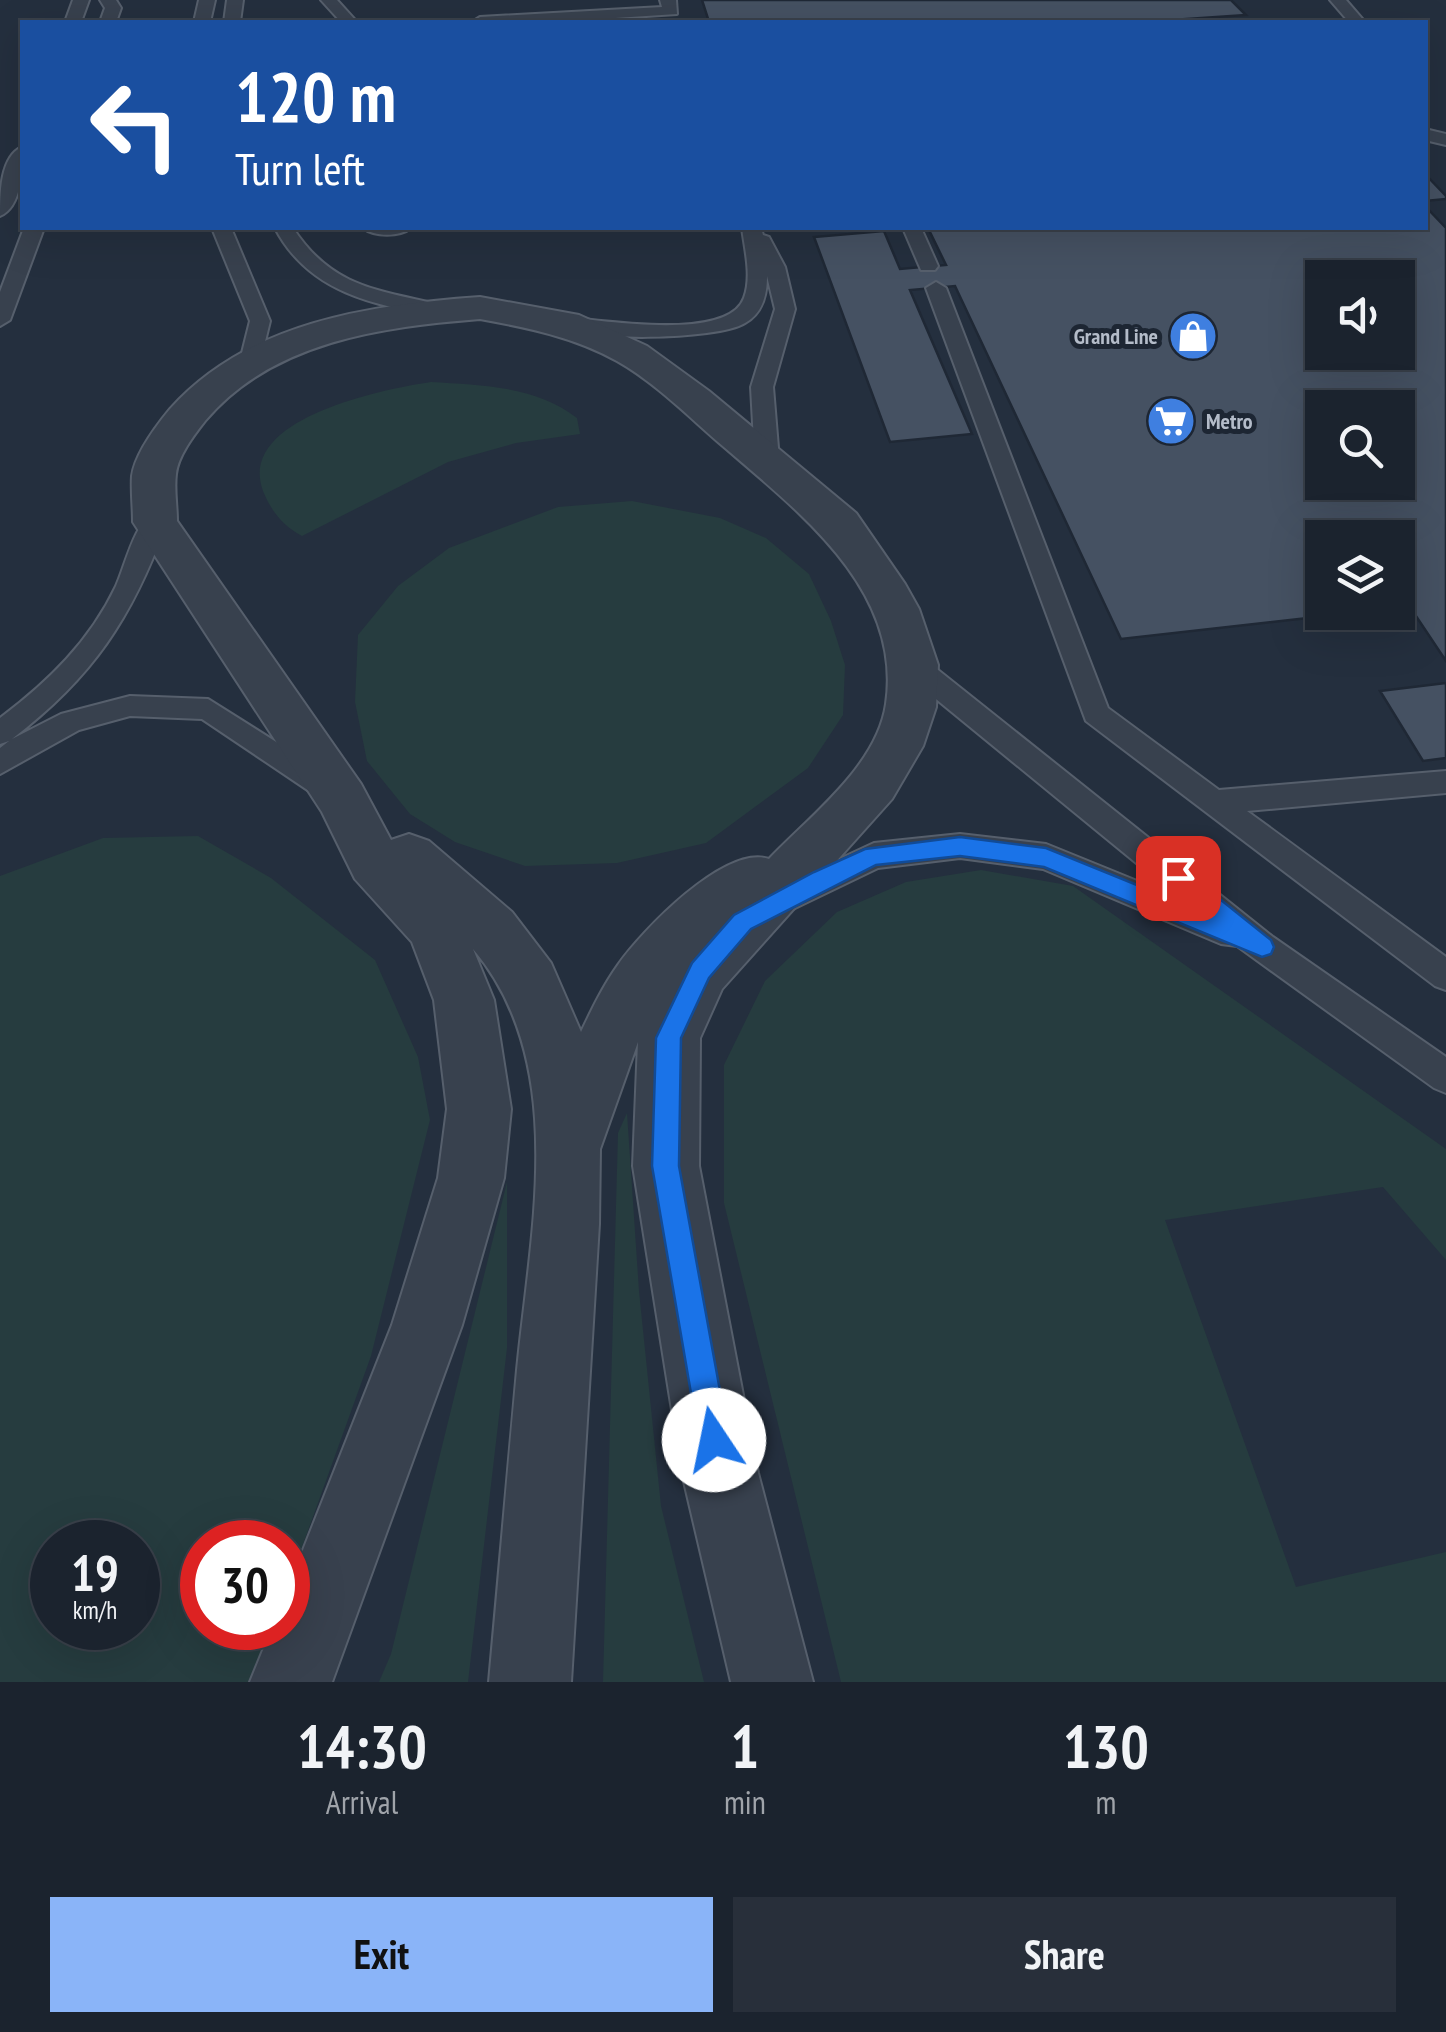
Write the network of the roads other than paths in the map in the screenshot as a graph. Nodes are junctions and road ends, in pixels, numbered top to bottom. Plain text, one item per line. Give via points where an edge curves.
1 (329, 0) edge
2 (1338, 0) edge
3 (671, 11) edge
4 (347, 20) edge
5 (515, 20) edge
6 (1355, 20) edge
7 (20, 157) edge
8 (0, 210) edge
9 (33, 230) edge
10 (221, 230) edge
11 (285, 230) edge
12 (754, 230) edge
13 (755, 230) edge
14 (913, 230) edge
15 (442, 311) junction
16 (0, 320) edge
17 (564, 324) junction
18 (251, 361) junction
19 (767, 460) junction
20 (155, 522) junction
21 (912, 666) junction
22 (0, 733) edge
23 (0, 763) edge
24 (1446, 782) edge
25 (342, 798) junction
26 (1213, 802) junction
27 (822, 838) junction
28 (742, 922) junction
29 (1262, 947) junction
30 (1446, 976) edge
31 (1446, 1077) edge
32 (569, 1149) junction
33 (291, 1682) edge
34 (530, 1682) edge
35 (772, 1682) edge

1 - 4 lane
2 - 6 lane
3 - 5 lane
7 - 8 lane
9 - 16 lane
10 - 18 lane via 260,321
11 - 15 lane via 298,254 329,280 376,299
12 - 17 lane via 757,286 751,308 737,319 686,331
13 - 19 lane via 775,266 785,309 762,387
14 - 26 lane via 1096,714
15 - 17 street via 480,308
15 - 18 street via 323,331
17 - 19 street via 633,354
18 - 20 street via 206,394 175,430 154,472
19 - 21 street via 840,524 864,557 894,609
20 - 22 lane via 134,582 102,641
20 - 25 street
21 - 27 street via 911,707 897,746 873,784
21 - 29 lane
23 - 25 lane via 71,722 130,706 208,709
24 - 26 lane
25 - 32 street via 481,918 531,983 554,1047
25 - 33 street via 375,863 435,928 464,1000 478,1109 472,1178 427,1325
26 - 30 lane
27 - 28 street
27 - 32 street via 722,899 679,932 644,973 603,1044
28 - 29 lane via 874,856 960,846 1046,858
28 - 35 street via 701,970 669,1038 666,1166 720,1473
29 - 31 lane
32 - 34 street

